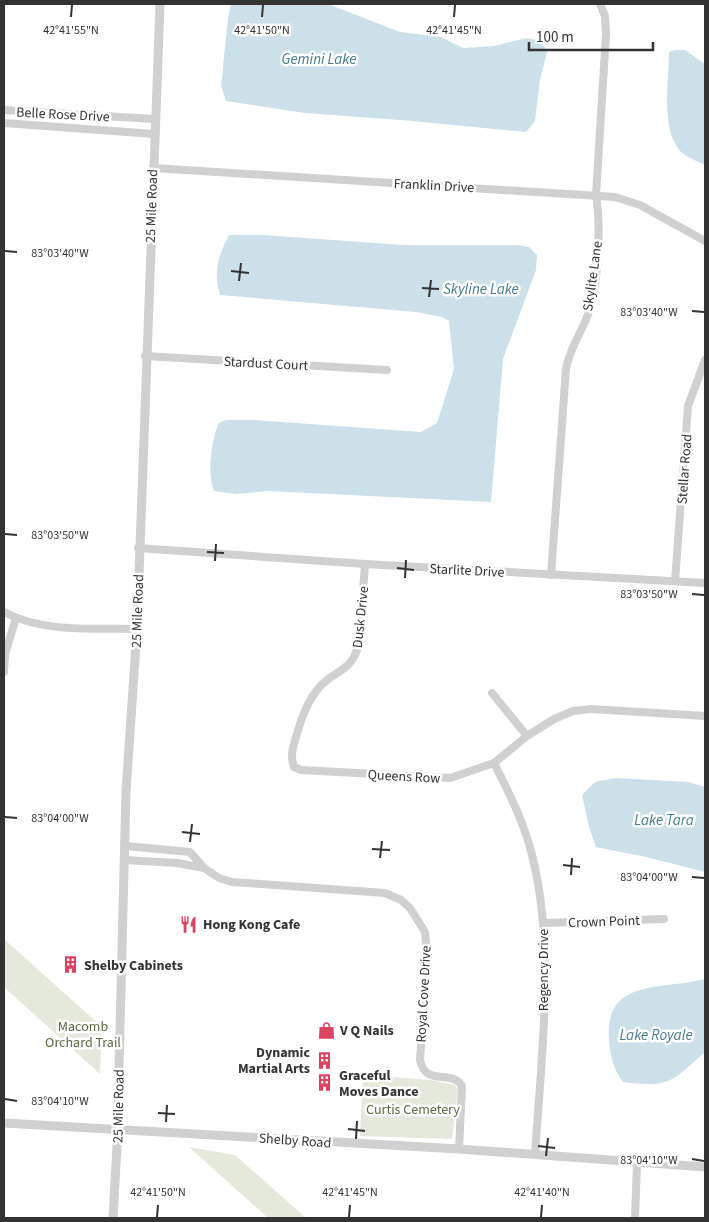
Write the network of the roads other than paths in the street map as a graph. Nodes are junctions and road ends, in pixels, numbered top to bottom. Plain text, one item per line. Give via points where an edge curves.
1 (160, 4) edge
2 (600, 4) edge
3 (4, 110) edge
4 (122, 117) junction
5 (154, 119) junction
6 (4, 123) edge
7 (121, 131) junction
8 (154, 134) junction
9 (153, 168) junction
10 (596, 195) junction
11 (705, 241) edge
12 (145, 356) junction
13 (705, 360) edge
14 (387, 370) dead end
15 (138, 548) junction
16 (365, 564) junction
17 (551, 575) junction
18 (675, 581) junction
19 (705, 583) edge
20 (4, 612) edge
21 (16, 618) junction
22 (137, 629) junction
23 (4, 672) edge
24 (492, 693) dead end
25 (705, 716) edge
26 (527, 736) junction
27 (494, 763) junction
28 (294, 767) joint
29 (126, 846) junction
30 (125, 860) junction
31 (204, 868) junction
32 (664, 919) dead end
33 (544, 923) junction
34 (4, 1122) edge
35 (117, 1128) junction
36 (459, 1150) junction
37 (535, 1155) junction
38 (637, 1163) junction
39 (705, 1167) edge
40 (113, 1218) edge
41 (635, 1218) edge

1 - 5 street, 25 Mile Road
2 - 10 street, Skylite Lane via 606,16 606,34
3 - 4 street, Belle Rose Drive
4 - 5 street, Belle Rose Drive
4 - 7 street, Belle Rose Drive
5 - 8 street, 25 Mile Road
6 - 7 street, Belle Rose Drive
7 - 8 street, Belle Rose Drive
8 - 9 street, 25 Mile Road
9 - 10 street, Franklin Drive
9 - 12 street, 25 Mile Road
10 - 11 street, Franklin Drive via 640,205
10 - 17 street, Skylite Lane via 599,216 592,299 585,322 568,354 566,369
12 - 14 street, Stardust Court
12 - 15 street, 25 Mile Road
13 - 18 street, Stellar Road via 688,406
15 - 16 street, Starlite Drive
15 - 22 street, 25 Mile Road
16 - 17 street, Starlite Drive
16 - 28 street, Dusk Drive via 356,654 345,670 327,680 307,705 292,752
17 - 18 street, Starlite Drive
18 - 19 street, Starlite Drive
20 - 21 street
21 - 22 street via 52,626
21 - 23 street via 8,638
22 - 29 street, 25 Mile Road via 126,792
24 - 26 street
25 - 26 street, Queens Row via 591,709 573,711
26 - 27 street, Queens Row
27 - 28 street, Queens Row via 465,774 432,778
27 - 33 street, Regency Drive via 525,831
29 - 30 street, 25 Mile Road
29 - 31 street, Royal Cove Drive via 186,851 194,854
30 - 31 street, Royal Cove Drive
30 - 35 street, 25 Mile Road
31 - 36 street, Royal Cove Drive via 232,882 385,893 410,908 422,924 427,944 420,1060 424,1072 455,1079 462,1086
32 - 33 street, Crown Point
33 - 37 street, Regency Drive via 546,972
34 - 35 street, Shelby Road
35 - 36 street, Shelby Road
35 - 40 street, 25 Mile Road
36 - 37 street, Shelby Road
37 - 38 street, Shelby Road
38 - 39 street, Shelby Road
38 - 41 street

